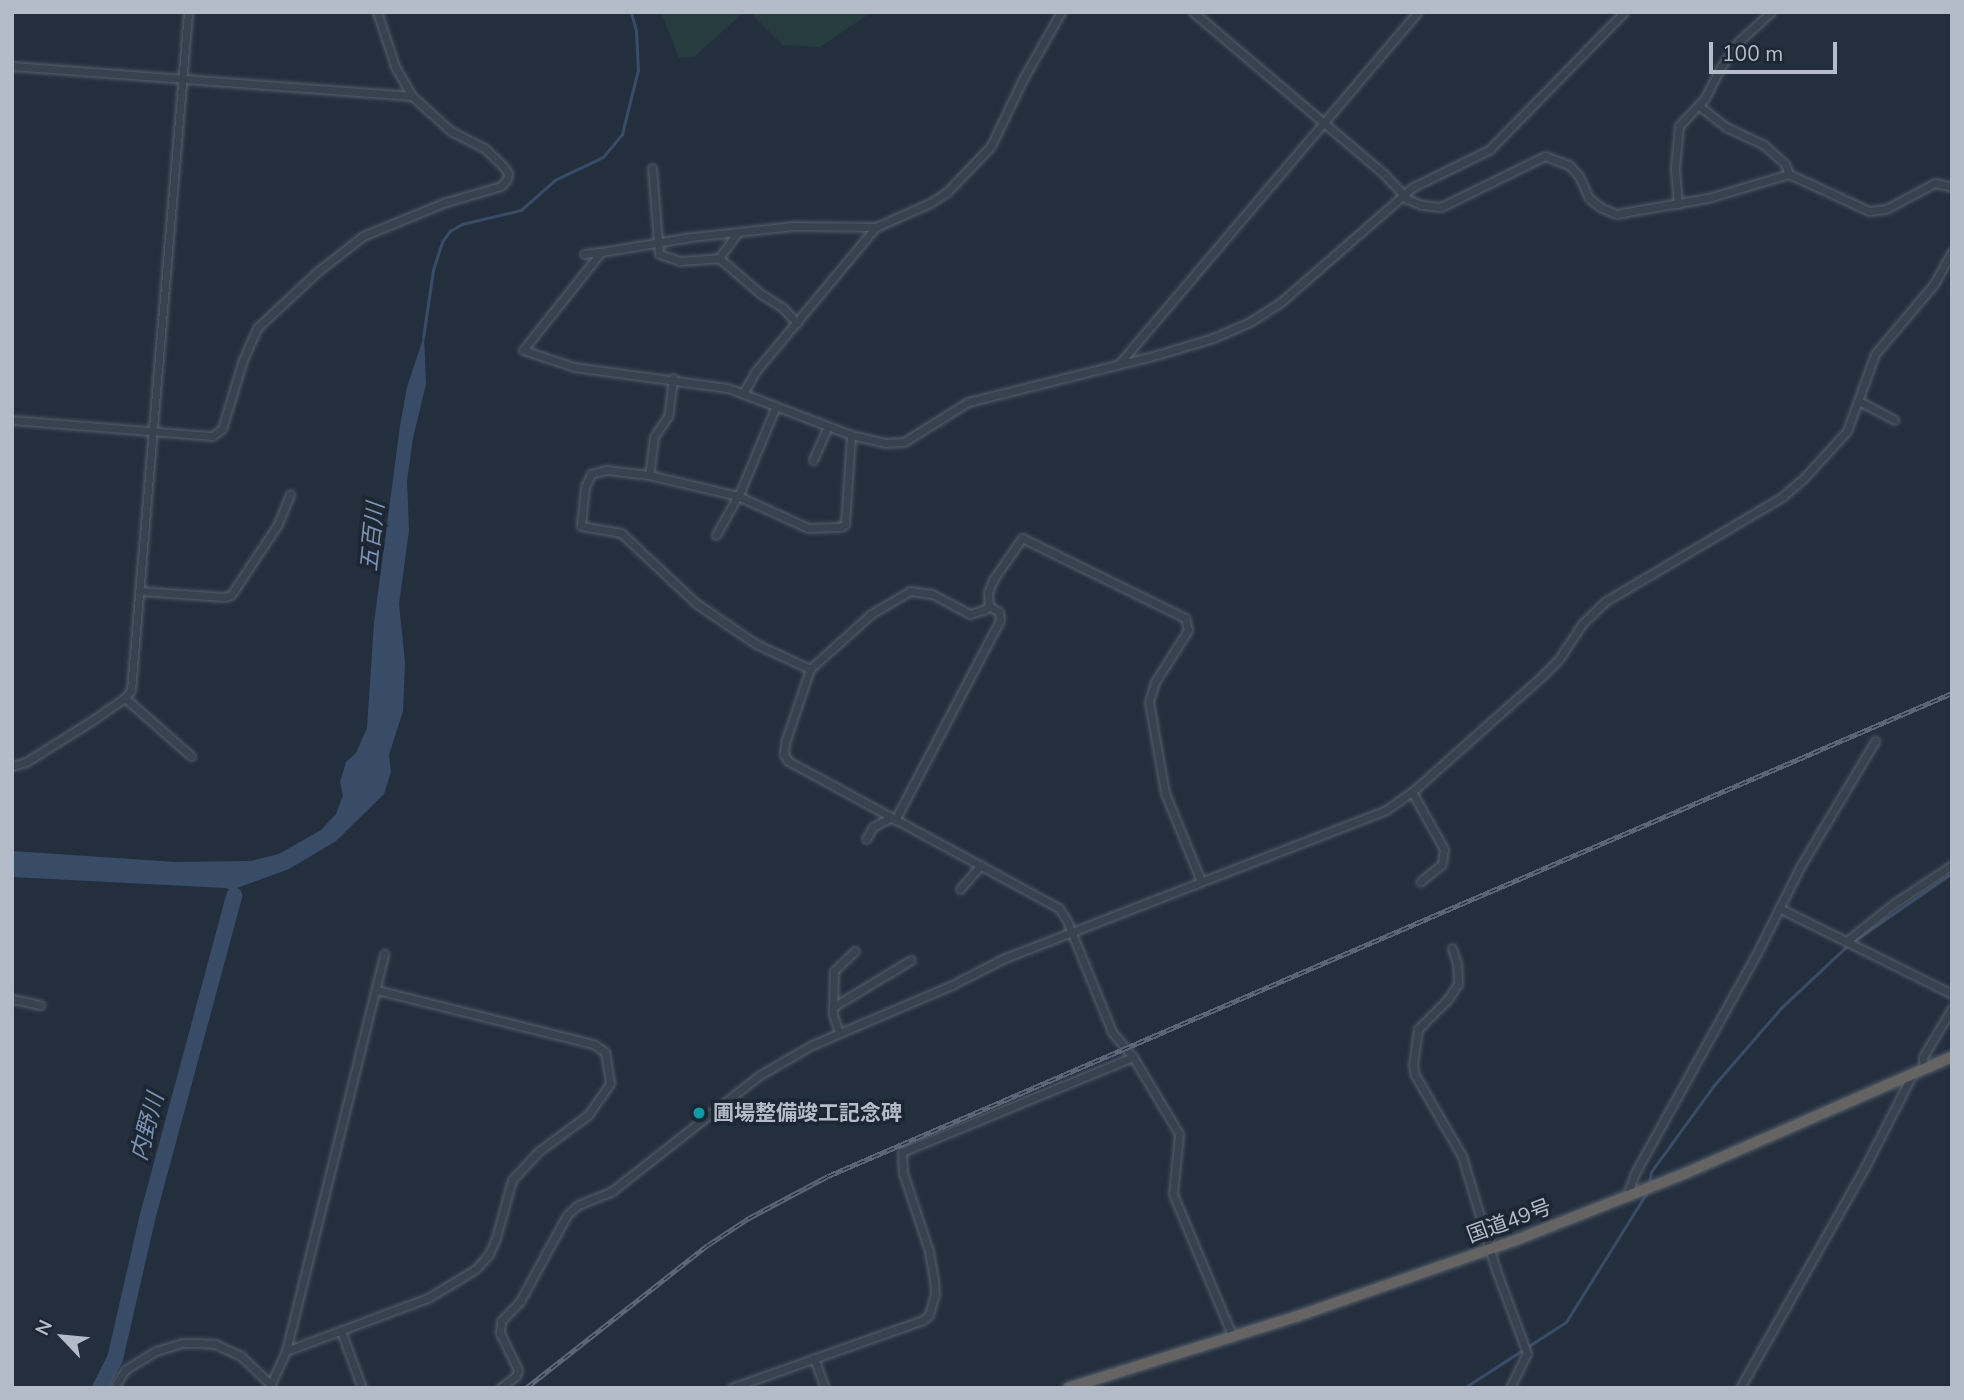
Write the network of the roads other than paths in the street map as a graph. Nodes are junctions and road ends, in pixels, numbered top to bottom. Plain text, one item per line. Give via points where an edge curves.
1 (188, 12) edge
2 (377, 12) edge
3 (1061, 12) edge
4 (1193, 12) edge
5 (1417, 12) edge
6 (1624, 12) edge
7 (1771, 12) edge
8 (12, 66) edge
9 (182, 79) junction
10 (412, 96) junction
11 (1698, 106) junction
12 (1322, 123) junction
13 (652, 168) dead end
14 (1789, 174) junction
15 (1952, 187) edge
16 (1403, 195) junction
17 (1678, 204) junction
18 (876, 227) junction
19 (737, 233) junction
20 (656, 244) junction
21 (601, 252) junction
22 (1952, 252) edge
23 (584, 254) dead end
24 (719, 258) junction
25 (797, 323) junction
26 (1118, 366) junction
27 (673, 378) junction
28 (744, 392) junction
29 (1859, 401) junction
30 (776, 406) junction
31 (12, 420) edge
32 (1894, 420) dead end
33 (828, 427) junction
34 (152, 432) junction
35 (851, 435) junction
36 (813, 460) dead end
37 (649, 475) junction
38 (290, 494) dead end
39 (738, 496) junction
40 (716, 535) dead end
41 (140, 591) junction
42 (989, 606) junction
43 (810, 669) junction
44 (125, 698) junction
45 (1875, 741) dead end
46 (191, 756) dead end
47 (12, 766) edge
48 (1412, 792) junction
49 (893, 819) junction
50 (866, 839) dead end
51 (981, 865) junction
52 (1952, 865) edge
53 (1201, 881) junction
54 (1420, 882) dead end
55 (960, 889) dead end
56 (1779, 908) junction
57 (1072, 933) junction
58 (1847, 941) junction
59 (1451, 948) dead end
60 (855, 951) dead end
61 (384, 954) dead end
62 (911, 960) dead end
63 (376, 990) junction
64 (1952, 994) edge
65 (12, 999) edge
66 (40, 1005) dead end
67 (833, 1007) junction
68 (1952, 1008) edge
69 (839, 1033) junction
70 (1133, 1057) junction
71 (1952, 1057) edge
72 (1924, 1069) junction
73 (1912, 1074) junction
74 (1627, 1197) junction
75 (1490, 1249) junction
76 (341, 1331) junction
77 (1232, 1335) junction
78 (286, 1351) junction
79 (814, 1358) junction
80 (270, 1386) edge
81 (114, 1388) edge
82 (362, 1388) edge
83 (500, 1388) edge
84 (731, 1388) edge
85 (825, 1388) edge
86 (1068, 1388) edge
87 (1510, 1388) edge
88 (1741, 1388) edge

1 - 9 street
2 - 10 street via 395,66
3 - 18 street via 987,151 947,192
4 - 12 street
5 - 12 street
6 - 16 street via 1489,150
7 - 11 street via 1738,42
8 - 9 street
9 - 10 street
9 - 34 street
10 - 34 street via 452,132 484,148 503,166 507,179 493,191 446,202 363,236 274,309 249,343 222,429 205,436
11 - 14 street via 1726,127 1763,145 1785,164
11 - 17 street via 1682,121 1676,135
12 - 16 street
12 - 26 street
13 - 20 street
14 - 15 street via 1868,211 1886,209 1935,183
14 - 17 street
16 - 17 street via 1412,202 1441,207 1545,156 1569,165 1589,198 1609,212 1625,214
16 - 26 street via 1281,302 1250,322
18 - 19 street via 793,226
18 - 25 street
19 - 20 street
19 - 24 street
20 - 21 street
20 - 24 street via 659,254 670,260
21 - 23 street
21 - 27 street via 523,350 574,367
22 - 29 street via 1934,284 1880,347
24 - 25 street
25 - 28 street
26 - 35 street via 968,402 904,442
27 - 28 street
27 - 37 street via 668,416 654,437
28 - 30 street
29 - 32 street
29 - 48 street via 1847,431 1803,479 1782,497 1606,601 1542,676
30 - 33 street
30 - 39 street
31 - 34 street
33 - 35 street
33 - 36 street
34 - 41 street
35 - 39 street via 843,526 808,528
37 - 39 street
37 - 43 street via 606,470 591,474 584,486 581,526 621,533 697,604 756,643
38 - 41 street via 278,524 231,595
39 - 40 street
41 - 44 street via 131,690
42 - 43 street via 970,614 932,594 910,591 871,614
42 - 49 street via 999,612 1000,620
42 - 53 street via 993,580 1019,540 1026,538 1187,621 1188,630 1149,702 1165,793
43 - 49 street via 785,743 785,758
44 - 46 street
44 - 47 street via 26,762
45 - 56 street
48 - 53 street via 1377,816
48 - 54 street via 1444,849 1442,864
49 - 50 street via 873,827
49 - 51 street
51 - 55 street
51 - 57 street via 1054,904
52 - 58 street
53 - 57 street
56 - 58 street
56 - 74 street via 1641,1162
57 - 69 street
57 - 70 street via 1112,1032
58 - 64 street
59 - 75 street via 1458,984 1418,1029 1413,1065 1462,1156
60 - 67 street via 834,971
61 - 63 street
62 - 67 street
63 - 76 street via 593,1044 605,1052 610,1080 588,1115 539,1151 512,1180 492,1246 476,1269 428,1298
63 - 78 street
65 - 66 street
67 - 69 street
68 - 72 street via 1923,1057
69 - 83 street via 760,1076 612,1191 582,1202 568,1214 531,1284 500,1323 500,1333 518,1370
70 - 77 street via 1179,1134 1174,1194
70 - 79 street via 902,1152 903,1173 929,1251 934,1280 931,1313 923,1320
71 - 72 highway, 国道49号
72 - 73 highway, 国道49号
73 - 74 highway, 国道49号
73 - 88 street
74 - 75 highway, 国道49号
75 - 77 highway, 国道49号
75 - 87 street via 1527,1353
76 - 78 street
76 - 82 street
77 - 86 highway, 国道49号
78 - 80 street
79 - 84 street
79 - 85 street
80 - 81 street via 241,1356 215,1344 199,1343 156,1351 125,1370

